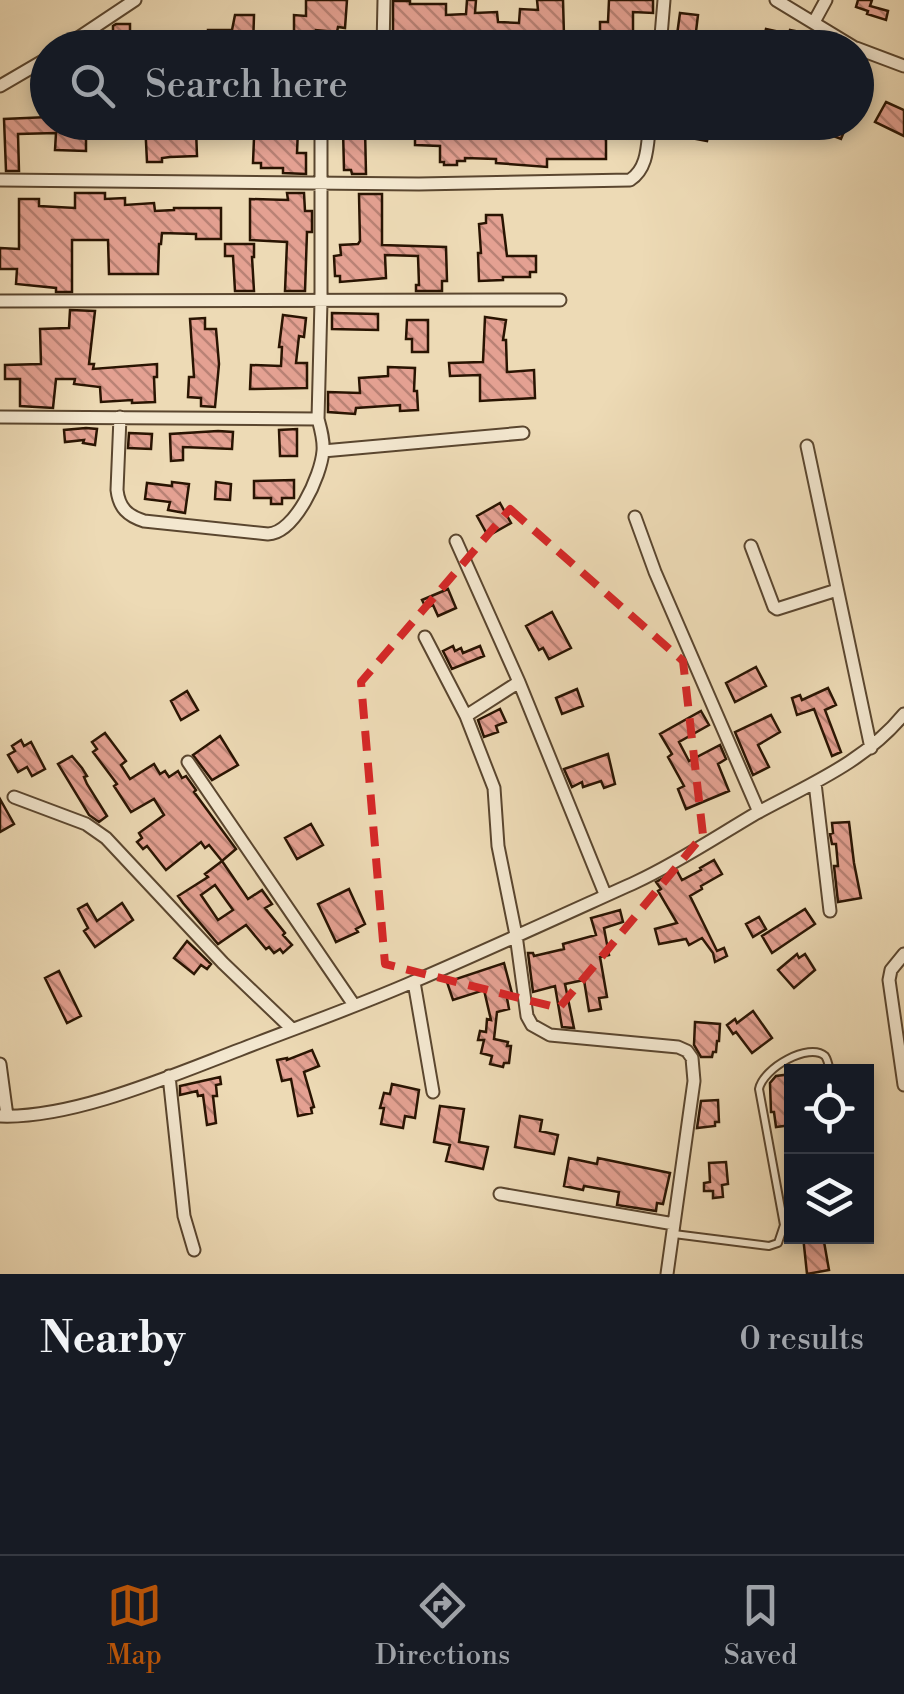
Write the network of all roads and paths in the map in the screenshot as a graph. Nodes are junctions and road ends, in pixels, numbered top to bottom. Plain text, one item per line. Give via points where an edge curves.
1 (135, 0) edge
2 (384, 0) edge
3 (664, 0) edge
4 (776, 0) edge
5 (826, 0) edge
6 (814, 22) junction
7 (90, 30) edge
8 (383, 30) edge
9 (662, 30) edge
10 (827, 30) edge
11 (874, 55) edge
12 (904, 66) edge
13 (30, 68) edge
14 (0, 86) edge
15 (321, 140) edge
16 (647, 140) edge
17 (0, 180) edge
18 (321, 182) junction
19 (560, 300) dead end
20 (321, 301) junction
21 (0, 302) edge
22 (0, 417) edge
23 (120, 417) junction
24 (318, 419) junction
25 (523, 433) dead end
26 (807, 446) dead end
27 (323, 451) junction
28 (635, 517) dead end
29 (456, 541) dead end
30 (751, 546) dead end
31 (838, 590) junction
32 (426, 637) dead end
33 (519, 682) junction
34 (904, 714) edge
35 (466, 716) junction
36 (871, 748) junction
37 (188, 762) dead end
38 (814, 783) junction
39 (14, 798) dead end
40 (759, 812) junction
41 (604, 894) junction
42 (830, 911) dead end
43 (516, 934) junction
44 (904, 954) edge
45 (414, 982) junction
46 (354, 1005) junction
47 (292, 1029) junction
48 (0, 1064) edge
49 (828, 1064) edge
50 (169, 1076) junction
51 (904, 1084) edge
52 (432, 1092) dead end
53 (4, 1116) edge
54 (500, 1194) dead end
55 (674, 1229) junction
56 (194, 1250) dead end
57 (668, 1274) edge

1 - 7 street
2 - 8 street
3 - 9 street
4 - 6 street
5 - 6 street
6 - 10 street
11 - 12 street
13 - 14 street
15 - 18 street
16 - 18 street via 643,168 630,180
17 - 18 street
18 - 20 street
19 - 20 street
20 - 21 street
20 - 24 street
22 - 23 street
23 - 24 street
23 - 27 street via 118,500 144,521 276,534 308,495
24 - 27 street
25 - 27 street
26 - 31 street
28 - 40 street
29 - 33 street
30 - 31 street via 777,610
31 - 36 street
32 - 35 street
33 - 35 street
33 - 41 street
34 - 36 street
35 - 43 street via 494,788
36 - 38 street
37 - 46 street
38 - 40 street
38 - 42 street
39 - 47 street via 106,838
40 - 41 street
41 - 43 street
43 - 45 street
43 - 55 street via 527,1016 540,1031 678,1048 692,1058
44 - 51 street via 889,980
45 - 46 street
45 - 52 street
46 - 47 street
47 - 50 street
48 - 53 street
49 - 55 lane via 823,1055 800,1055 760,1080 784,1225 778,1243
50 - 53 street via 43,1114
50 - 56 street via 184,1216
54 - 55 street
55 - 57 street

